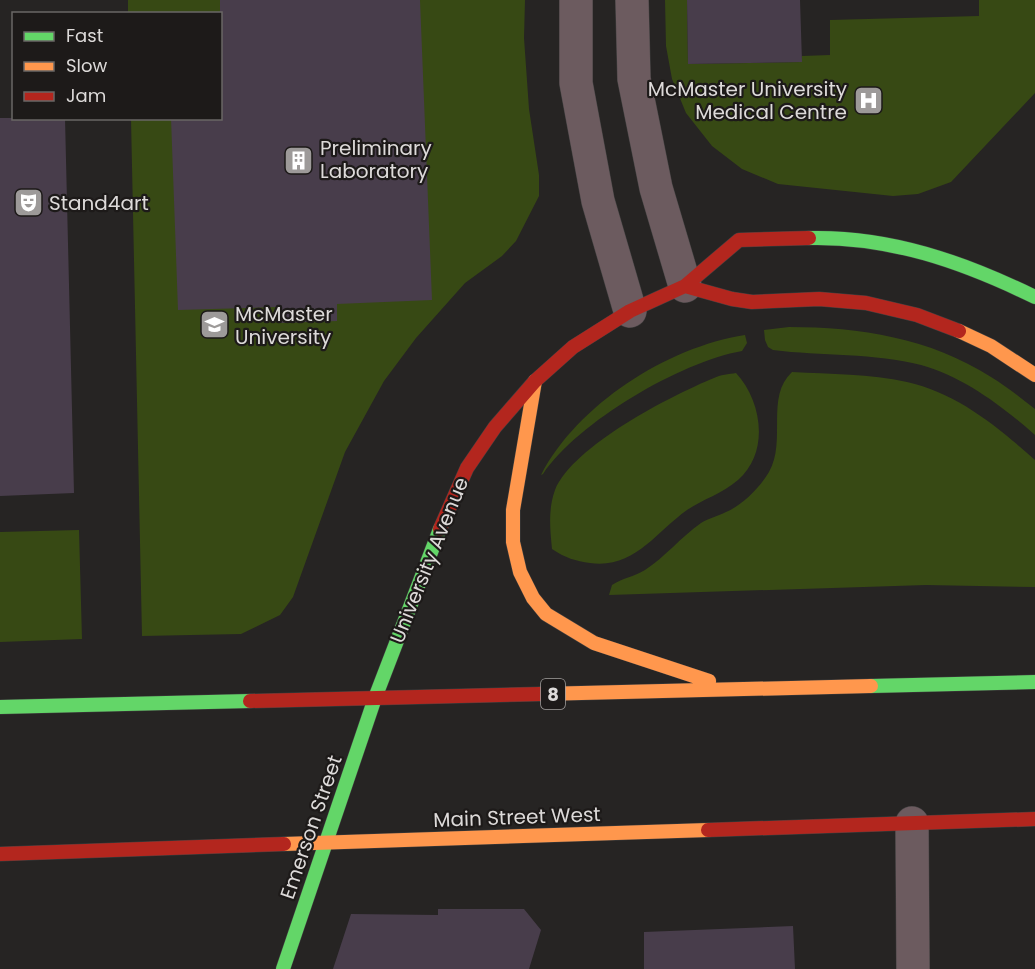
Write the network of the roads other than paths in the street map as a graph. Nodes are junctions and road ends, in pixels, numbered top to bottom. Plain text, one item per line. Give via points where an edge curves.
1 (576, 0) edge
2 (632, 0) edge
3 (685, 286) junction
4 (1035, 297) edge
5 (630, 311) junction
6 (1035, 375) edge
7 (535, 381) junction
8 (1035, 682) edge
9 (730, 688) junction
10 (375, 698) junction
11 (0, 707) edge
12 (1035, 819) edge
13 (912, 824) junction
14 (325, 843) junction
15 (0, 854) edge
16 (283, 969) edge
17 (913, 969) edge

1 - 5 street via 576,83 598,201
2 - 3 street via 634,79 656,188
3 - 4 main road, University Avenue via 739,240 841,237 909,248 990,275
3 - 5 main road, University Avenue
3 - 6 main road via 749,302 838,300 904,312 956,329 1012,357
5 - 7 main road, University Avenue via 573,347
7 - 9 main road via 513,510 513,542 520,572 533,598 546,614 594,643
7 - 10 main road, University Avenue via 495,427 467,468 448,507
8 - 9 main road, 8
9 - 10 main road, 8
10 - 11 main road, 8
10 - 14 main road, Emerson Street
12 - 13 main road, Main Street West
13 - 14 main road, Main Street West
13 - 17 street
14 - 15 main road, Main Street West
14 - 16 main road, Emerson Street

